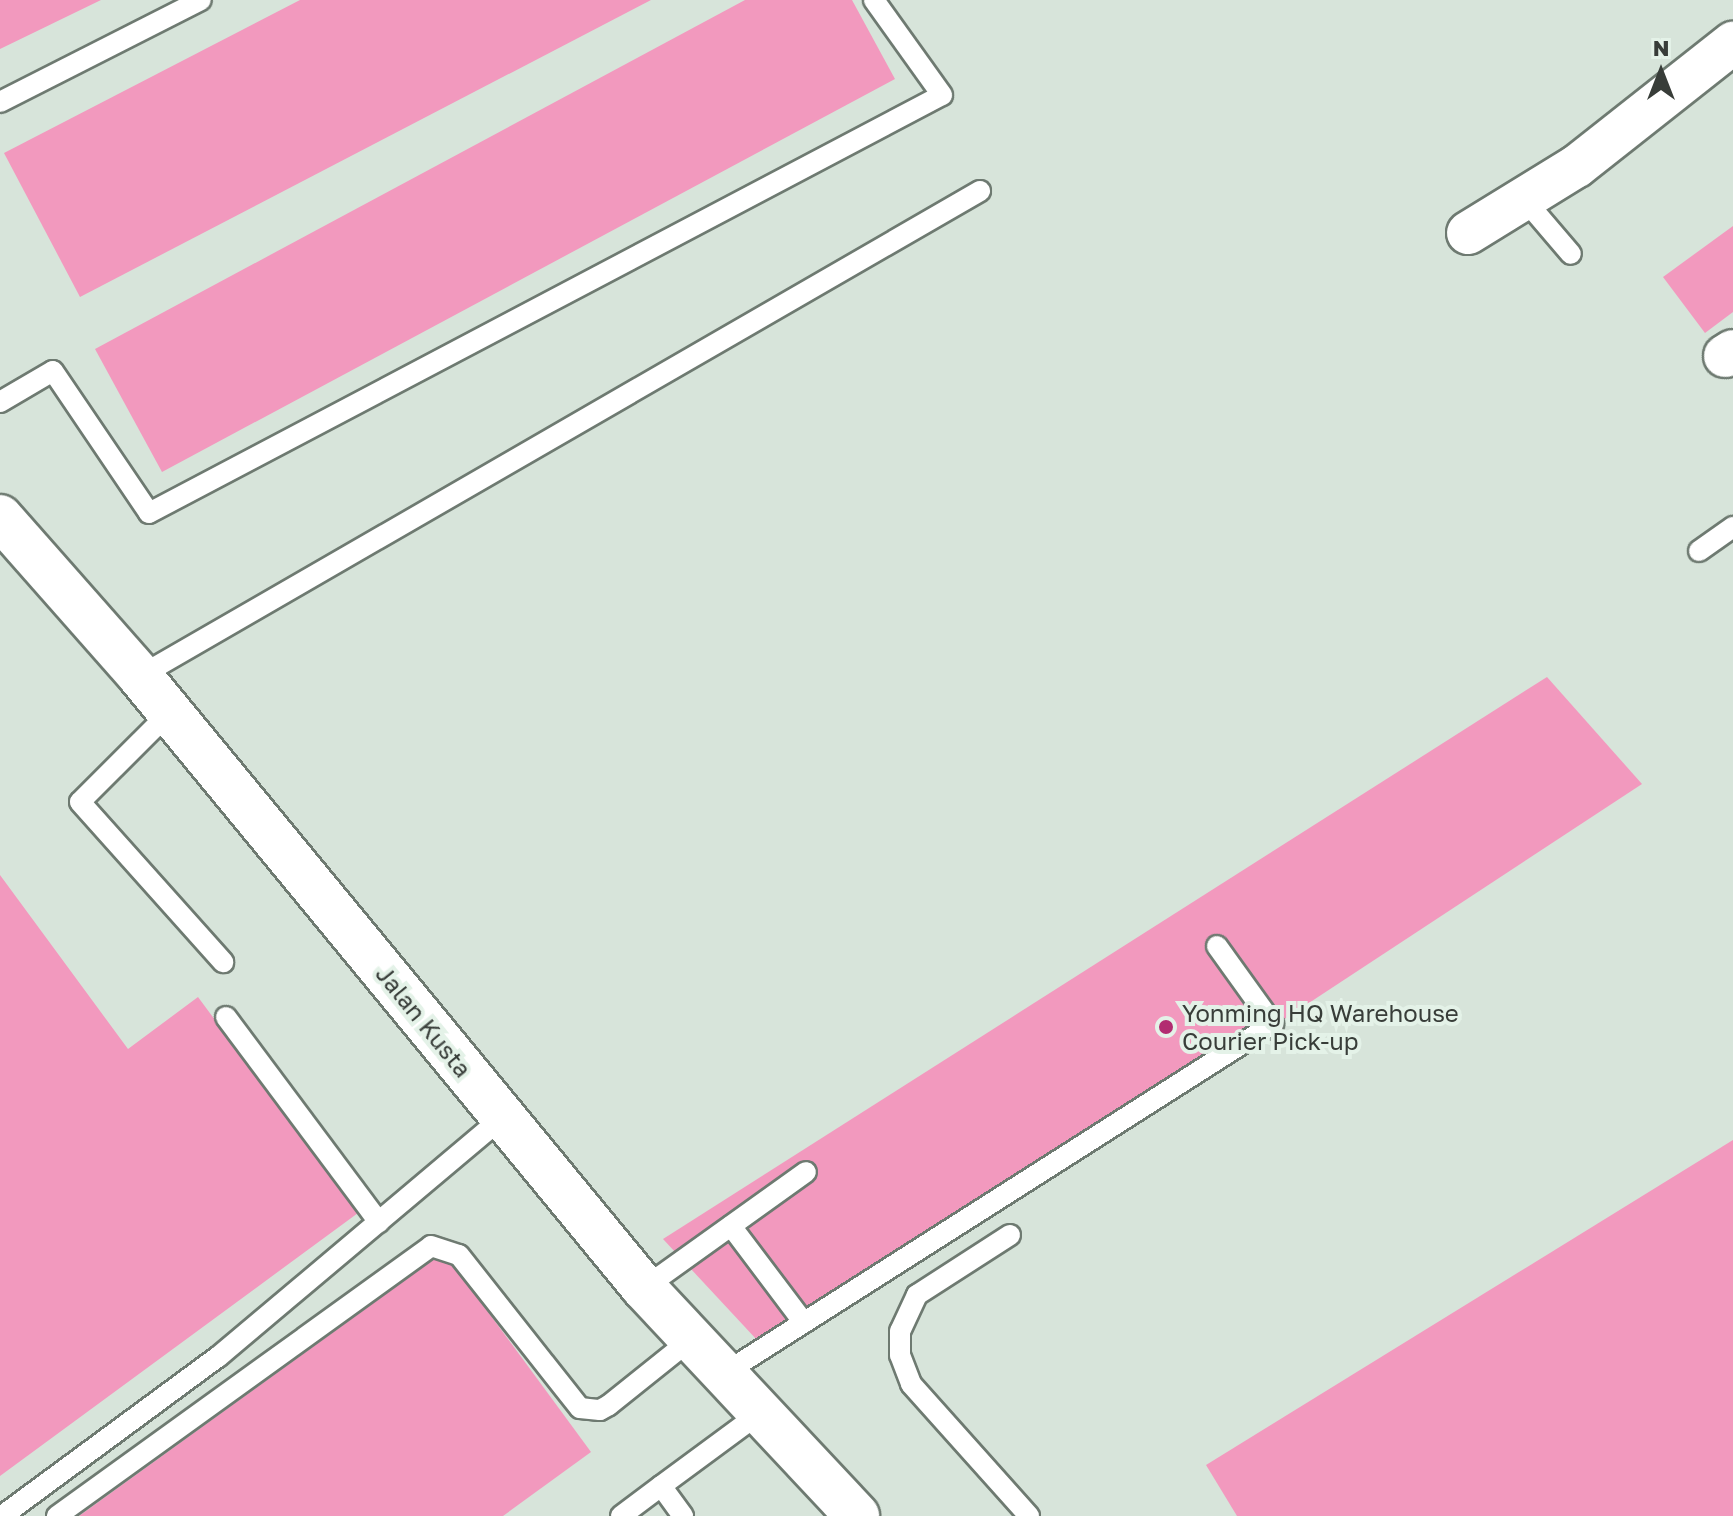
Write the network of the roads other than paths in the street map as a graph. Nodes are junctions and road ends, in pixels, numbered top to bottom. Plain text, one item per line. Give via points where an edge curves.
1 (201, 0) edge
2 (874, 0) edge
3 (1733, 43) edge
4 (0, 102) edge
5 (980, 191) dead end
6 (1524, 199) junction
7 (1468, 233) dead end
8 (1571, 254) dead end
9 (0, 402) edge
10 (0, 517) edge
11 (1733, 527) edge
12 (1699, 551) dead end
13 (140, 676) junction
14 (170, 712) junction
15 (1217, 946) dead end
16 (223, 962) dead end
17 (226, 1017) dead end
18 (503, 1117) junction
19 (806, 1172) dead end
20 (379, 1222) junction
21 (731, 1226) junction
22 (1010, 1235) dead end
23 (644, 1288) junction
24 (804, 1323) junction
25 (690, 1340) junction
26 (723, 1374) junction
27 (760, 1413) junction
28 (661, 1486) junction
29 (2, 1516) edge
30 (57, 1516) edge
31 (621, 1516) edge
32 (683, 1516) edge
33 (857, 1516) edge
34 (1029, 1516) edge

1 - 4 lane
2 - 9 lane via 942,95 149,513 53,371
3 - 6 street via 1577,166
5 - 13 lane
6 - 7 street
6 - 8 lane
10 - 13 street, Jalan Kusta
11 - 12 lane
13 - 14 street, Jalan Kusta
14 - 16 lane via 80,802
14 - 18 street, Jalan Kusta
15 - 24 lane via 1273,1024
17 - 20 lane
18 - 20 lane
18 - 23 street, Jalan Kusta
19 - 21 lane
20 - 29 lane via 218,1357
21 - 23 lane
21 - 24 lane
22 - 34 lane via 917,1295 906,1308 900,1355 911,1384
23 - 25 street, Jalan Kusta
24 - 26 lane
25 - 26 street, Jalan Kusta
25 - 30 lane via 609,1405 600,1410 580,1408 459,1255 431,1246
26 - 27 street, Jalan Kusta
27 - 28 lane
27 - 33 street, Jalan Kusta
28 - 31 lane
28 - 32 lane

